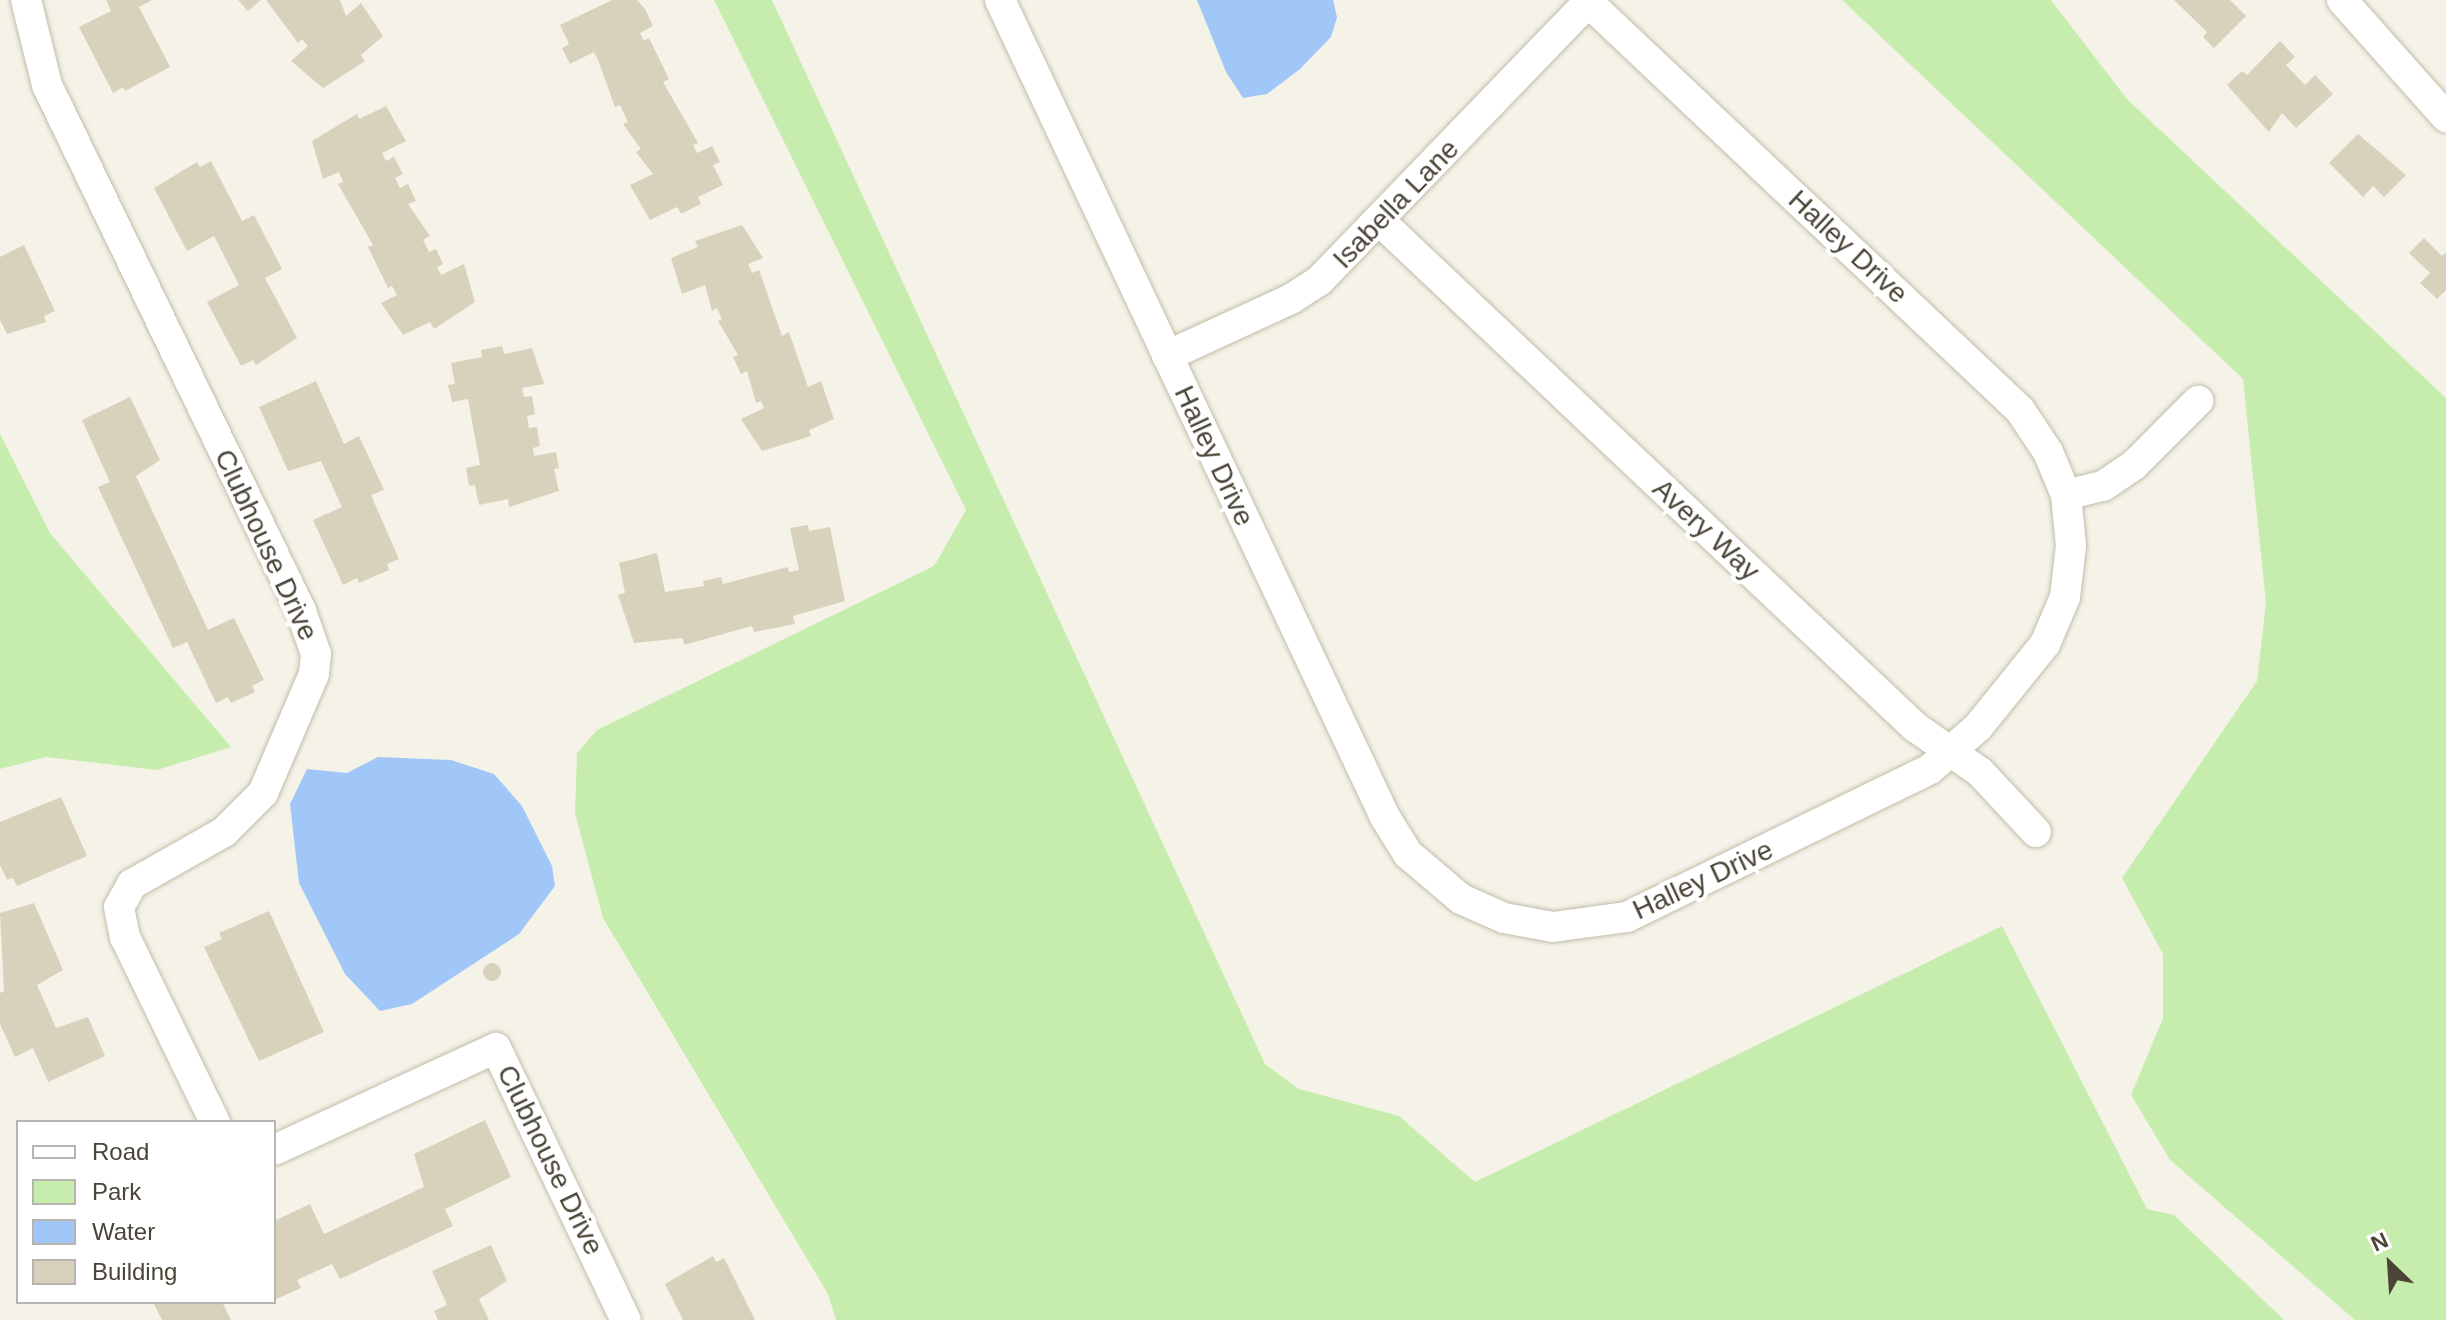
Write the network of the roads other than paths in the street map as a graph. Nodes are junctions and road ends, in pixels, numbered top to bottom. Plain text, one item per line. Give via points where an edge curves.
1 (26, 0) edge
2 (1000, 0) edge
3 (2342, 0) edge
4 (1587, 1) edge
5 (2446, 117) edge
6 (1381, 222) junction
7 (1167, 356) junction
8 (2198, 401) dead end
9 (2066, 495) junction
10 (1953, 752) junction
11 (2036, 832) dead end
12 (214, 1120) edge
13 (276, 1149) edge
14 (626, 1320) edge

1 - 12 street, Clubhouse Drive via 47,85 301,611 316,654 309,685 263,793 224,832 132,884 119,907 125,937
2 - 7 street, Halley Drive
3 - 5 street
4 - 6 street, Isabella Lane
4 - 9 street, Halley Drive via 2020,410 2048,452
6 - 7 street, Isabella Lane via 1343,261 1291,299
6 - 10 street, Avery Way via 1915,727
7 - 10 street, Halley Drive via 1385,817 1408,854 1471,904 1504,918 1553,927 1627,917 1901,786
8 - 9 street via 2134,465 2103,486
9 - 10 street, Halley Drive via 2069,573 2057,621 2025,672
10 - 11 street, Avery Way via 1980,772
13 - 14 street, Clubhouse Drive via 496,1048

